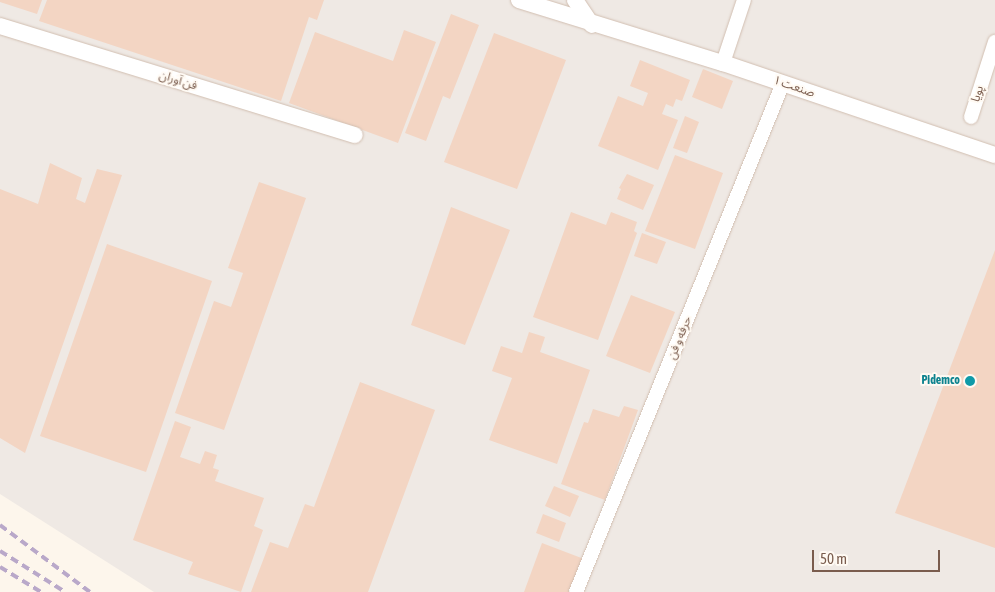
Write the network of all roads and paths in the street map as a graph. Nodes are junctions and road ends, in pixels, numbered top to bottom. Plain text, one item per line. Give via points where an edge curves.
1 (519, 0) edge
2 (575, 0) edge
3 (744, 0) edge
4 (592, 24) junction
5 (0, 26) edge
6 (995, 42) edge
7 (723, 64) junction
8 (783, 83) junction
9 (971, 117) dead end
10 (355, 135) dead end
11 (995, 155) edge
12 (576, 592) edge

1 - 4 street, صنعت ۱
2 - 4 street
3 - 7 street
4 - 7 street, صنعت ۱
5 - 10 street, فن آوران
6 - 9 street, پویا
7 - 8 street, صنعت ۱
8 - 11 street, صنعت ۱
8 - 12 street, حرفه و فن

